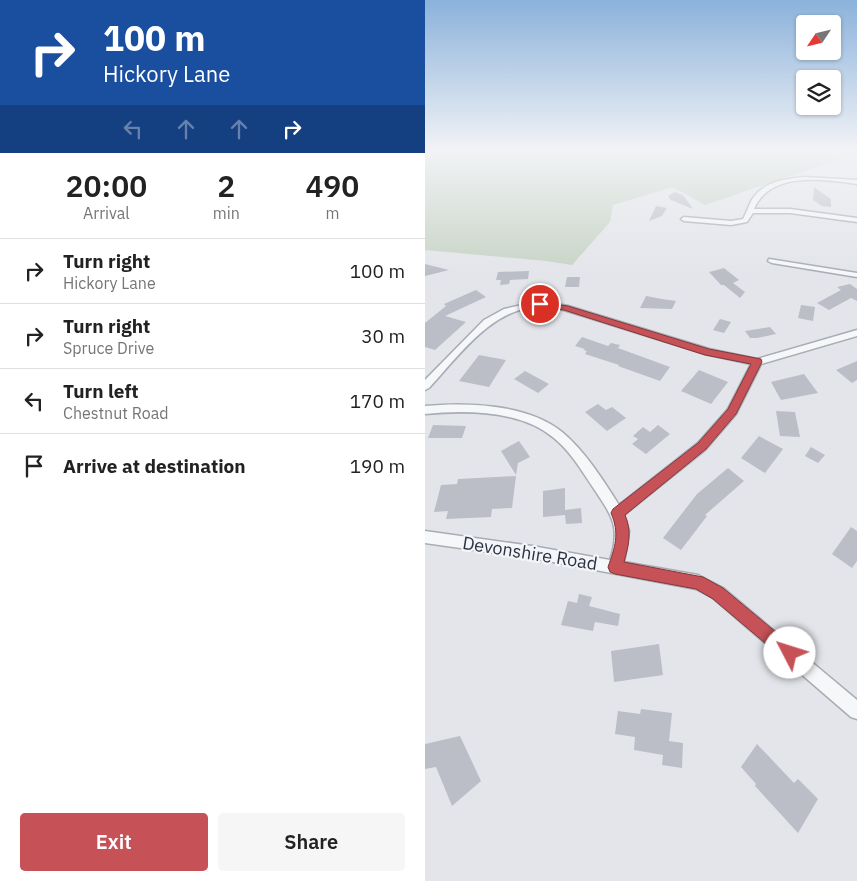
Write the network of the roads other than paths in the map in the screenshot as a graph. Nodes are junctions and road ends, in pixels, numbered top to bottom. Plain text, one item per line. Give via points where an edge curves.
1 (762, 191) edge
2 (751, 211) junction
3 (685, 219) dead end
4 (857, 220) edge
5 (772, 261) dead end
6 (857, 275) edge
7 (857, 333) edge
8 (757, 362) junction
9 (425, 386) edge
10 (425, 410) edge
11 (618, 513) junction
12 (425, 537) edge
13 (615, 567) junction
14 (857, 711) edge

1 - 2 street
2 - 3 street via 745,221 738,223
2 - 4 street via 790,211
5 - 6 street
7 - 8 street
8 - 9 street via 708,352 565,308 540,304 507,311 487,322
8 - 11 street via 732,411 702,446
10 - 11 street via 486,408 509,413 556,433 575,452
11 - 13 street via 623,526 622,547
12 - 13 street, Devonshire Road
13 - 14 street, Devonshire Road via 698,582 718,593

